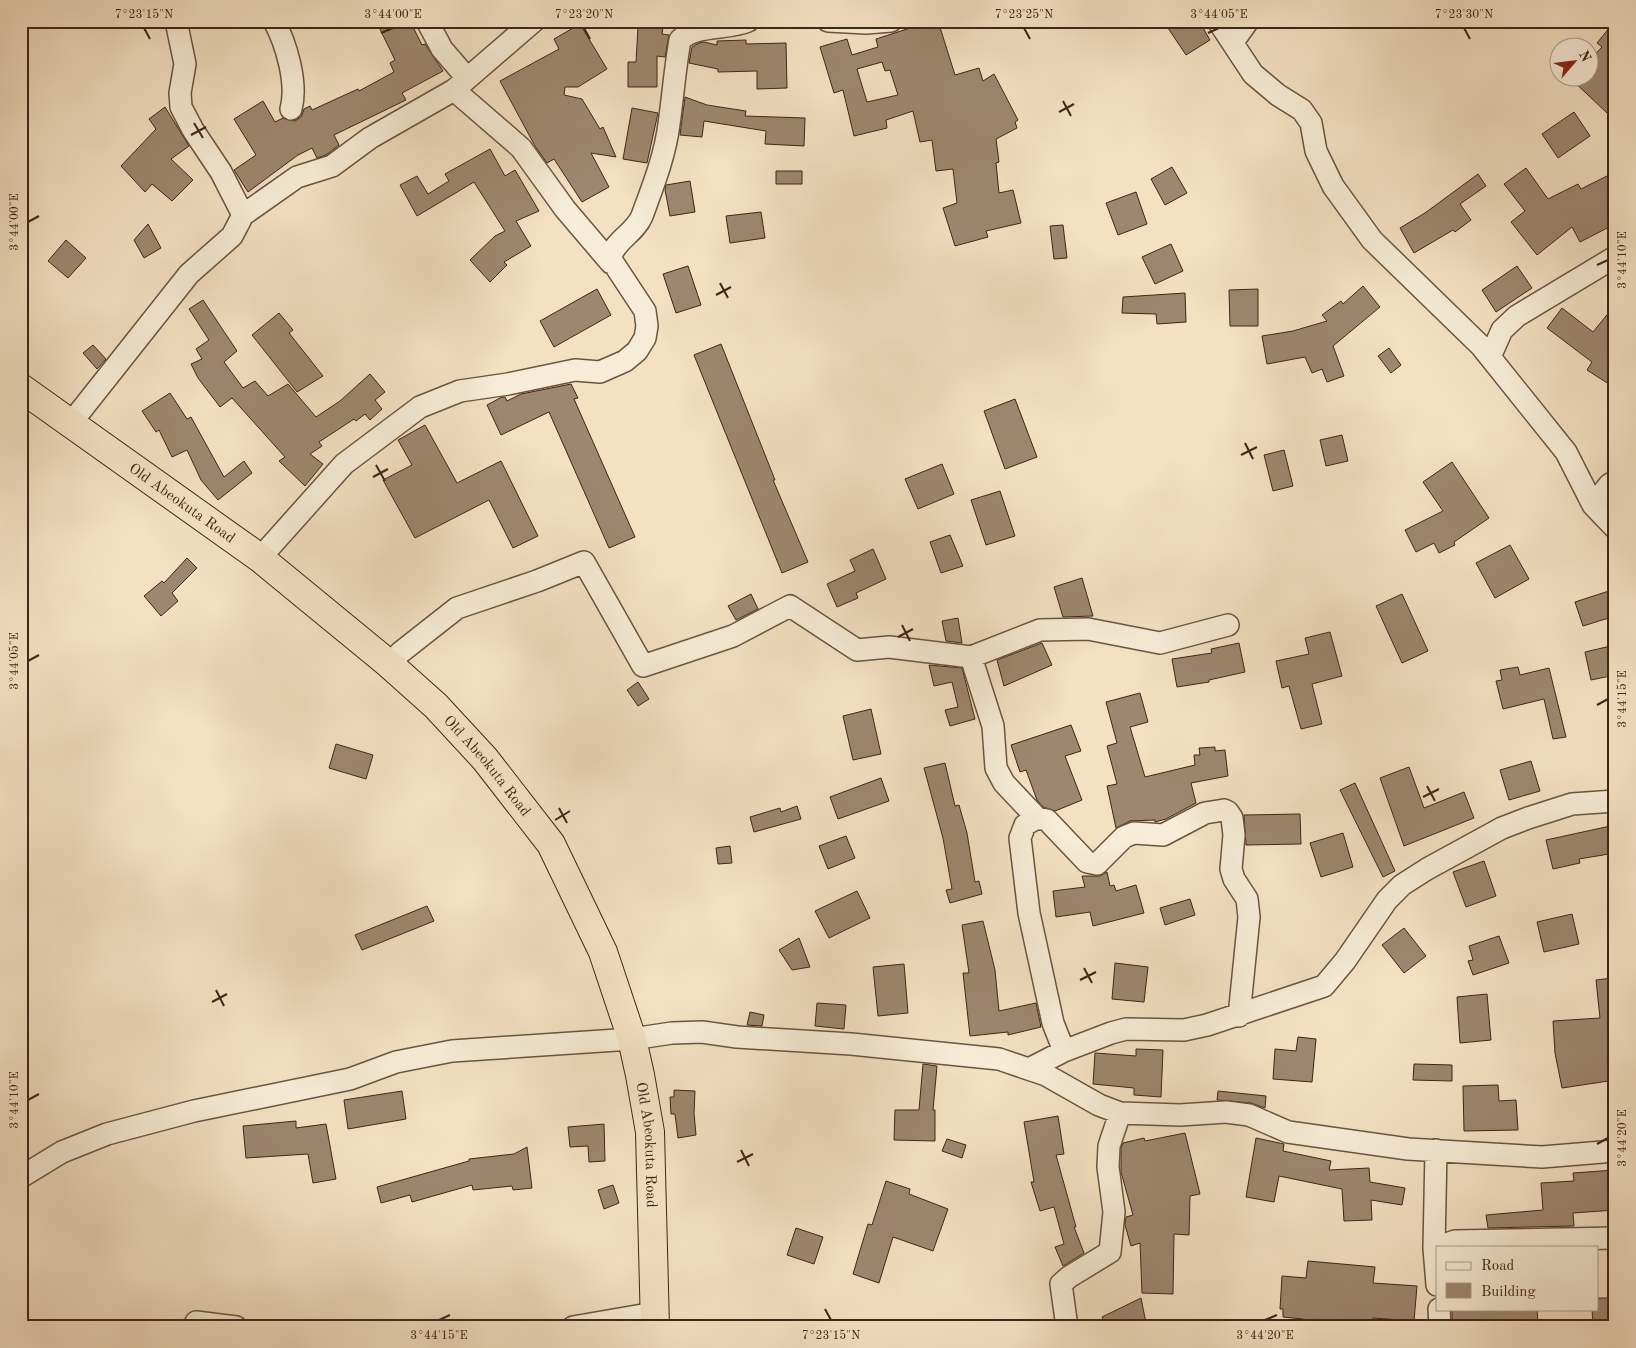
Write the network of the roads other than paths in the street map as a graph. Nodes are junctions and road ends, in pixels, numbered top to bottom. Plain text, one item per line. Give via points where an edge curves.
1 (176, 21) edge
2 (274, 21) edge
3 (426, 21) edge
4 (534, 21) edge
5 (686, 21) edge
6 (748, 21) edge
7 (828, 21) edge
8 (891, 21) edge
9 (1218, 21) edge
10 (1248, 21) edge
11 (710, 29) junction
12 (1233, 42) junction
13 (461, 84) junction
14 (291, 109) dead end
15 (243, 215) junction
16 (1615, 256) edge
17 (611, 263) junction
18 (1490, 357) junction
19 (21, 388) edge
20 (71, 423) junction
21 (1615, 481) edge
22 (1593, 505) junction
23 (1615, 528) edge
24 (260, 558) junction
25 (1228, 626) dead end
26 (971, 658) junction
27 (389, 664) junction
28 (1615, 800) edge
29 (1037, 818) junction
30 (1239, 1016) junction
31 (632, 1039) junction
32 (1064, 1051) junction
33 (1031, 1068) junction
34 (1120, 1112) junction
35 (1436, 1150) junction
36 (1615, 1151) edge
37 (21, 1177) edge
38 (1615, 1238) edge
39 (1439, 1246) edge
40 (1436, 1247) edge
41 (1439, 1310) edge
42 (654, 1320) edge
43 (194, 1327) edge
44 (236, 1327) edge
45 (573, 1327) edge
46 (1067, 1327) edge
47 (1440, 1327) edge

1 - 15 street via 185,64 181,107
2 - 14 street via 285,41 292,83
3 - 13 street
4 - 13 street
5 - 11 street
6 - 11 street via 732,27
7 - 8 street
9 - 12 street
10 - 12 street
11 - 17 street via 690,32 680,40 660,168 640,221 616,245
12 - 18 street via 1253,74 1302,110 1311,123 1316,151 1333,186 1372,240
13 - 15 street via 370,138 332,166 297,177
13 - 17 street via 520,148 564,209
15 - 20 street via 232,236 189,274
16 - 18 street via 1517,316 1502,330
17 - 24 street via 626,279 645,310 645,338 637,351 625,361 600,372 575,370 460,391 420,407 344,464
18 - 22 street via 1566,452
19 - 20 highway, Old Abeokuta Road
20 - 24 highway, Old Abeokuta Road
21 - 22 street
22 - 23 street
24 - 27 highway, Old Abeokuta Road
25 - 26 street via 1160,643 1088,630 1040,630
26 - 27 street via 890,647 857,650 790,606 732,636 643,666 584,562 457,608
26 - 29 street via 993,726 996,768 1004,783
27 - 31 highway, Old Abeokuta Road via 436,706 485,759 551,844 603,952
28 - 30 street via 1572,804 1528,818 1502,828 1427,869 1402,885 1387,900 1324,986
29 - 30 street via 1047,820 1087,862 1096,864 1124,837 1134,833 1163,836 1205,813 1228,812 1234,834 1231,869 1246,899 1249,917
29 - 32 street via 1025,825 1020,838 1031,922 1053,1023
30 - 32 street via 1184,1030 1126,1029
31 - 33 street via 702,1032 999,1059
31 - 37 street via 452,1051 396,1062 350,1079 194,1111 107,1134 62,1152
31 - 42 highway, Old Abeokuta Road via 650,1132
32 - 33 street
33 - 34 street via 1099,1105
34 - 35 street via 1241,1114 1288,1132
34 - 46 street via 1109,1146 1108,1167 1114,1212 1110,1252 1062,1284
35 - 36 street via 1542,1157
35 - 40 street
38 - 39 street via 1455,1241
41 - 47 street
42 - 45 street
43 - 44 street via 196,1322

